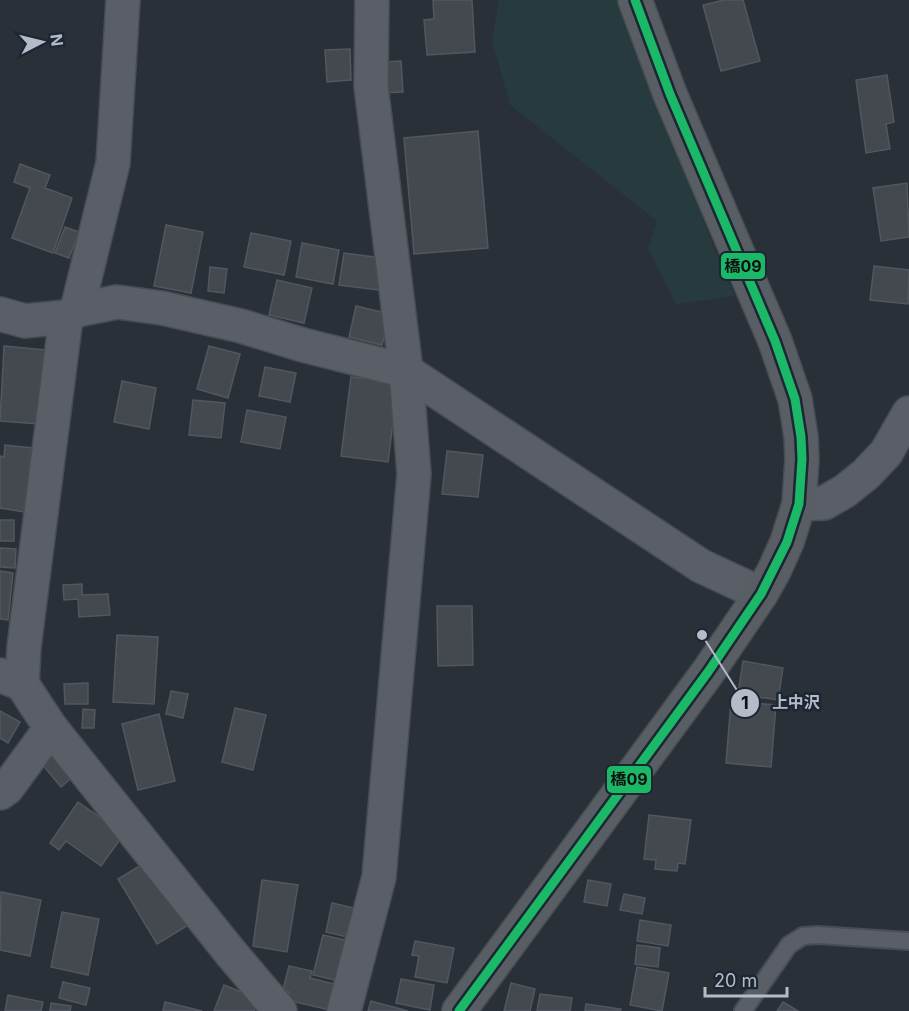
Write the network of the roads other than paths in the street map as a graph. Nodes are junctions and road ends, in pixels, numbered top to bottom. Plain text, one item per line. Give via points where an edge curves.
1 (123, 0) edge
2 (372, 0) edge
3 (635, 0) edge
4 (0, 314) edge
5 (71, 314) junction
6 (406, 371) junction
7 (909, 413) edge
8 (799, 504) junction
9 (761, 594) junction
10 (11, 680) edge
11 (51, 728) junction
12 (0, 793) edge
13 (909, 941) edge
14 (280, 1011) edge
15 (344, 1011) edge
16 (459, 1011) edge
17 (743, 1011) edge

1 - 5 street via 113,163
2 - 6 street via 371,86
3 - 8 main road via 670,94 776,341 795,399 802,459
4 - 5 street via 25,321
5 - 6 street via 117,303 162,308
5 - 10 street via 24,647
6 - 9 street via 701,566
6 - 15 street via 414,474 379,877
7 - 8 street via 886,453 866,474 824,503
8 - 9 main road via 787,542
9 - 16 main road
10 - 11 street
11 - 12 street
11 - 14 street
13 - 17 lane via 803,936 789,945

